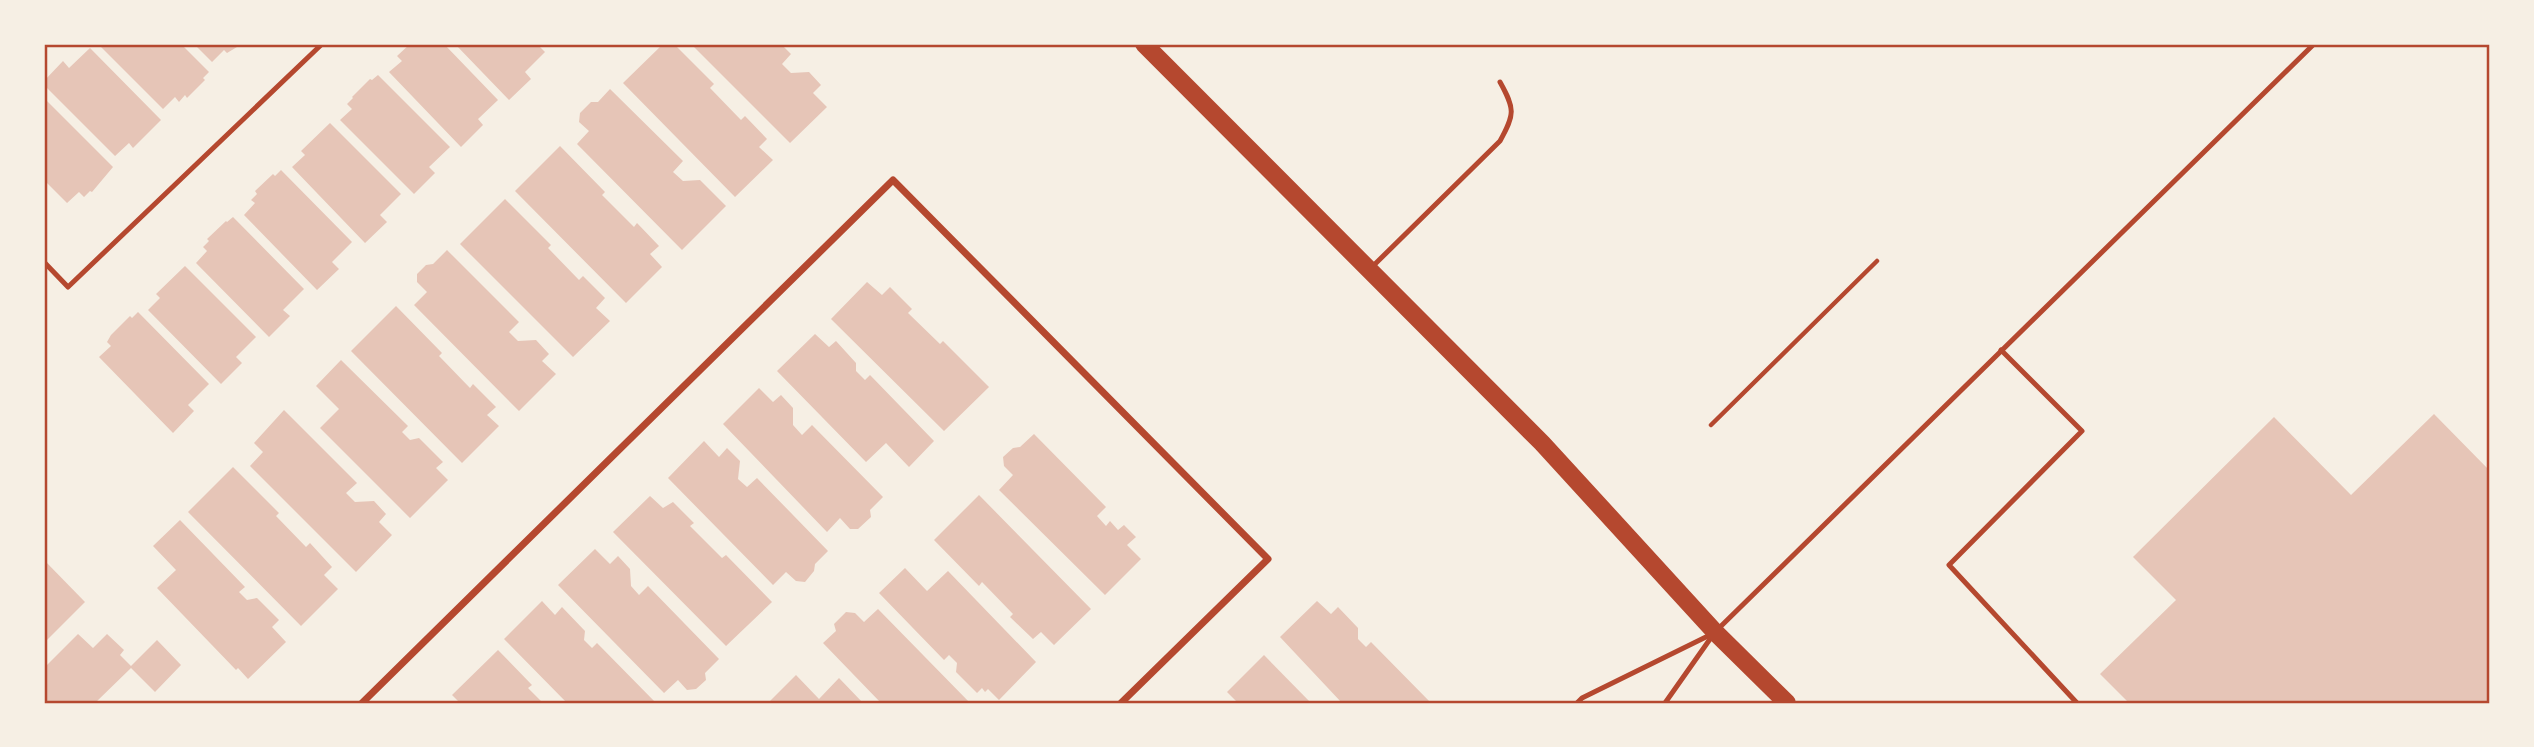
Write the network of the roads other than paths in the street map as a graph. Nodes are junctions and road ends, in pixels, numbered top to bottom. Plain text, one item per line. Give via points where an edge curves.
1 (322, 44) edge
2 (1144, 44) edge
3 (2314, 44) edge
4 (1500, 82) dead end
5 (44, 262) edge
6 (1370, 270) junction
7 (2001, 350) junction
8 (1715, 632) junction
9 (362, 703) edge
10 (1121, 703) edge
11 (1577, 703) edge
12 (1665, 703) edge
13 (1787, 703) edge
14 (2077, 703) edge

1 - 5 lane via 68,287
2 - 6 main road
3 - 7 lane
4 - 6 lane via 1512,119 1500,141
6 - 8 main road via 1542,443
7 - 8 lane
7 - 14 lane via 2082,431 1949,565
8 - 11 lane
8 - 12 lane
8 - 13 main road
9 - 10 street via 893,180 1268,559

